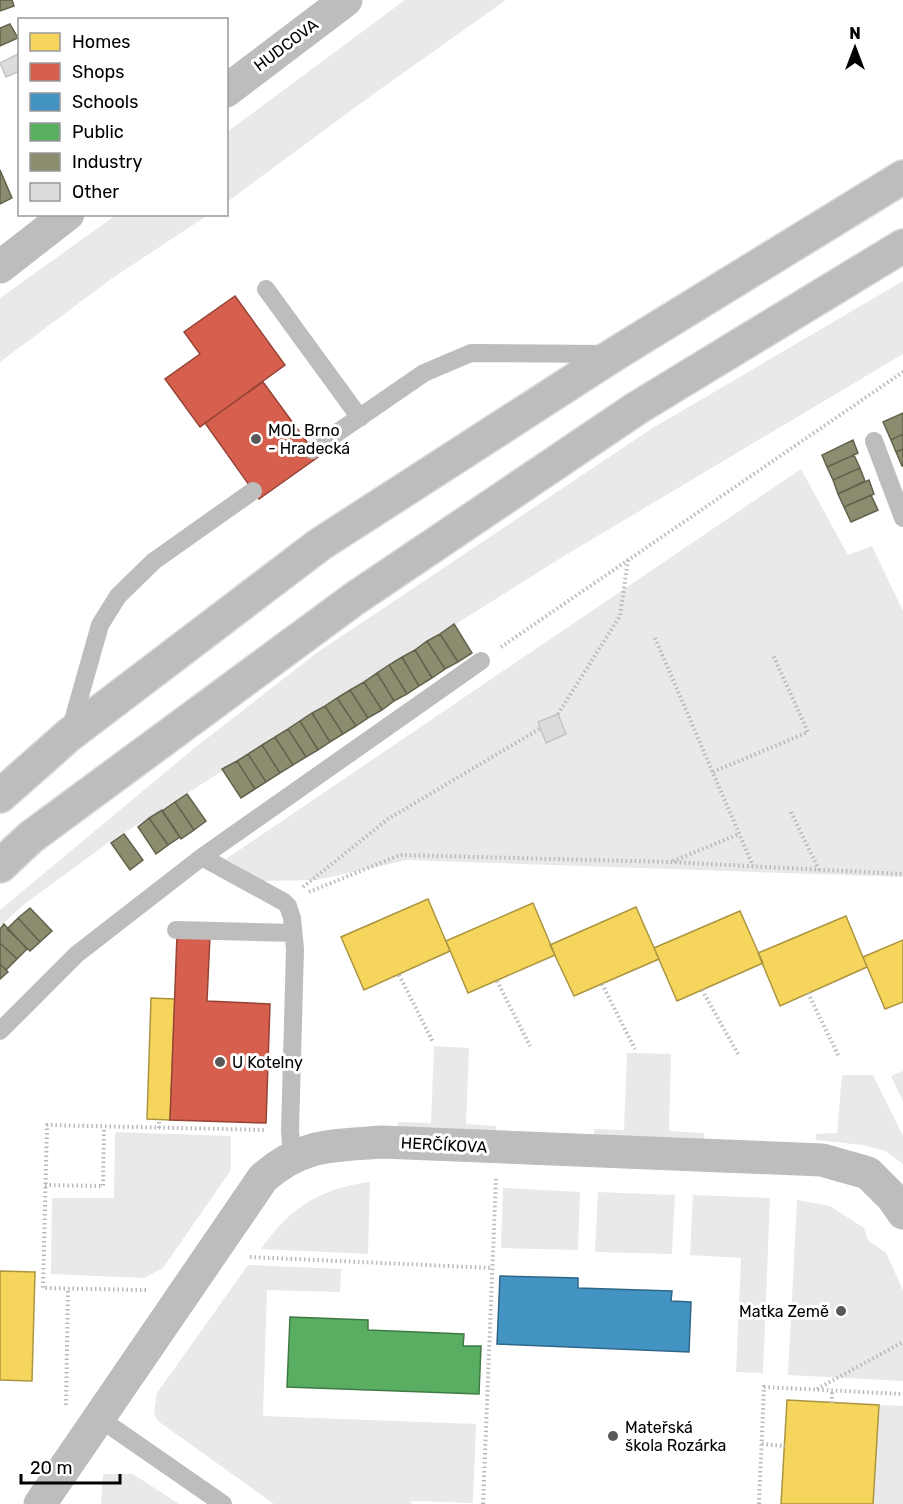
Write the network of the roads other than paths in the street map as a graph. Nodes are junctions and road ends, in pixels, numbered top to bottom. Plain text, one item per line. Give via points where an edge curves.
1 (346, 0) edge
2 (228, 89) edge
3 (903, 177) edge
4 (65, 216) edge
5 (903, 246) edge
6 (0, 267) edge
7 (266, 289) dead end
8 (615, 354) junction
9 (360, 418) junction
10 (874, 441) dead end
11 (312, 450) dead end
12 (254, 491) dead end
13 (903, 518) edge
14 (481, 661) road end
15 (69, 735) junction
16 (0, 796) edge
17 (202, 857) junction
18 (0, 866) edge
19 (176, 930) dead end
20 (293, 933) junction
21 (0, 1031) edge
22 (291, 1144) junction
23 (903, 1213) edge
24 (99, 1418) junction
25 (40, 1504) edge
26 (223, 1504) edge

1 - 2 main road, HUDCOVA
3 - 8 main road
4 - 6 main road
5 - 18 main road via 638,408 354,598 31,837
7 - 9 lane
8 - 9 lane via 471,353 424,373
8 - 15 main road via 319,545
9 - 11 lane
10 - 13 lane
12 - 15 lane via 154,561 118,596 100,625
14 - 17 lane
15 - 16 main road
17 - 20 lane via 284,902 292,918
17 - 21 lane via 77,954
19 - 20 lane
20 - 22 lane
22 - 23 main road, HERČÍKOVA via 320,1147 382,1142 822,1160 868,1173
22 - 24 main road, HERČÍKOVA via 278,1165 263,1178
24 - 25 main road, HERČÍKOVA
24 - 26 lane

